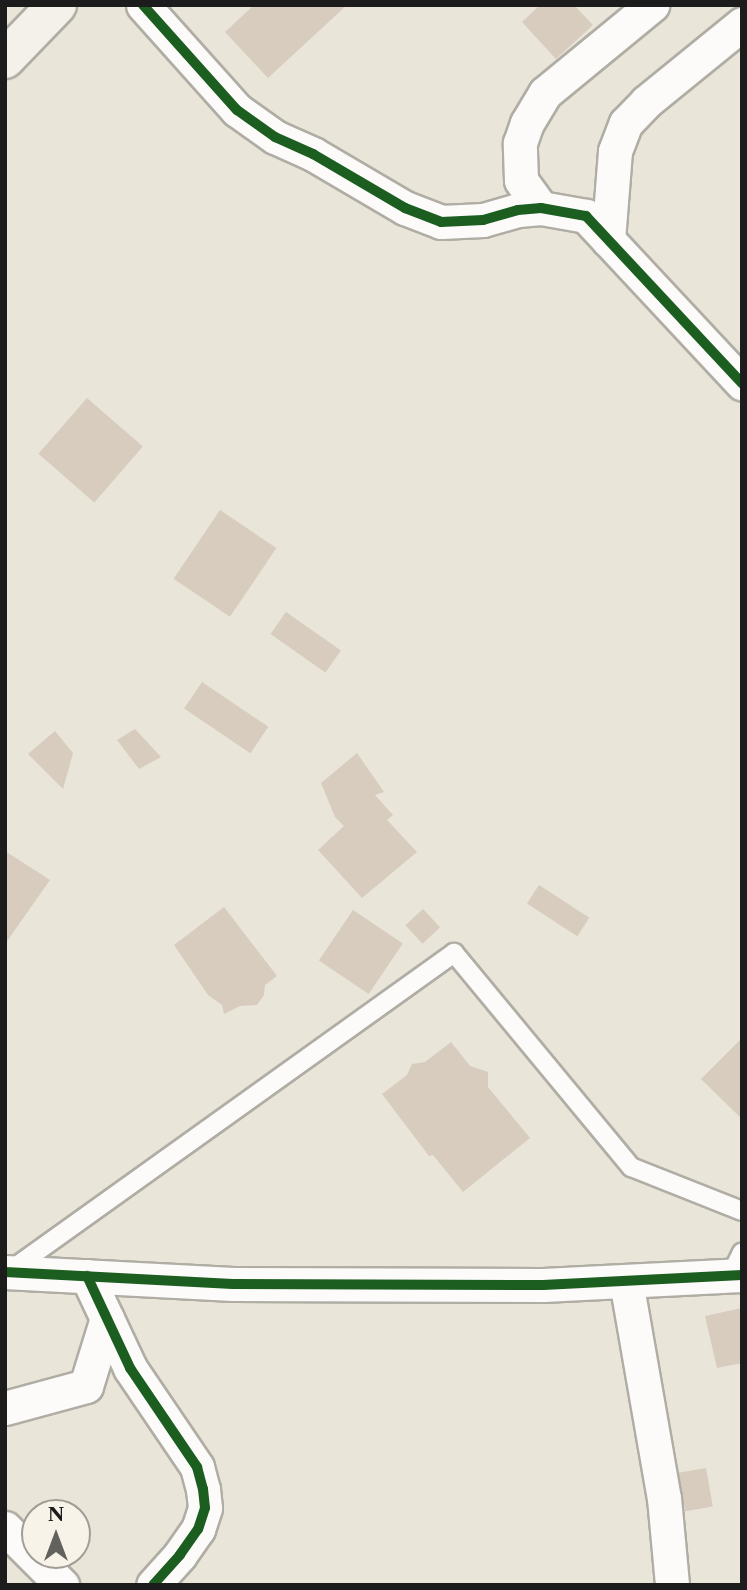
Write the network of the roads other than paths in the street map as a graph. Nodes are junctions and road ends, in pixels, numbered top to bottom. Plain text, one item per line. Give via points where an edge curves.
1 (57, 5) edge
2 (143, 5) edge
3 (652, 5) edge
4 (742, 24) edge
5 (5, 59) edge
6 (541, 208) junction
7 (608, 240) junction
8 (742, 383) edge
9 (742, 1211) edge
10 (738, 1267) edge
11 (7, 1272) edge
12 (87, 1276) junction
13 (626, 1281) junction
14 (107, 1318) junction
15 (5, 1408) edge
16 (5, 1528) edge
17 (62, 1585) edge
18 (153, 1585) edge
19 (672, 1585) edge

1 - 5 street
2 - 6 street via 237,110 275,137 405,208 441,222 483,220
3 - 6 street via 545,93 527,123 520,143 521,180
4 - 7 street via 626,123 615,152
6 - 7 street via 586,216
7 - 8 street
9 - 11 lane via 631,1167 454,953
10 - 13 street
11 - 12 street
12 - 13 street via 233,1284
12 - 14 street
13 - 19 street via 664,1498
14 - 15 street via 86,1386
14 - 18 street via 130,1368 197,1467 203,1489 205,1508 198,1528
16 - 17 street

